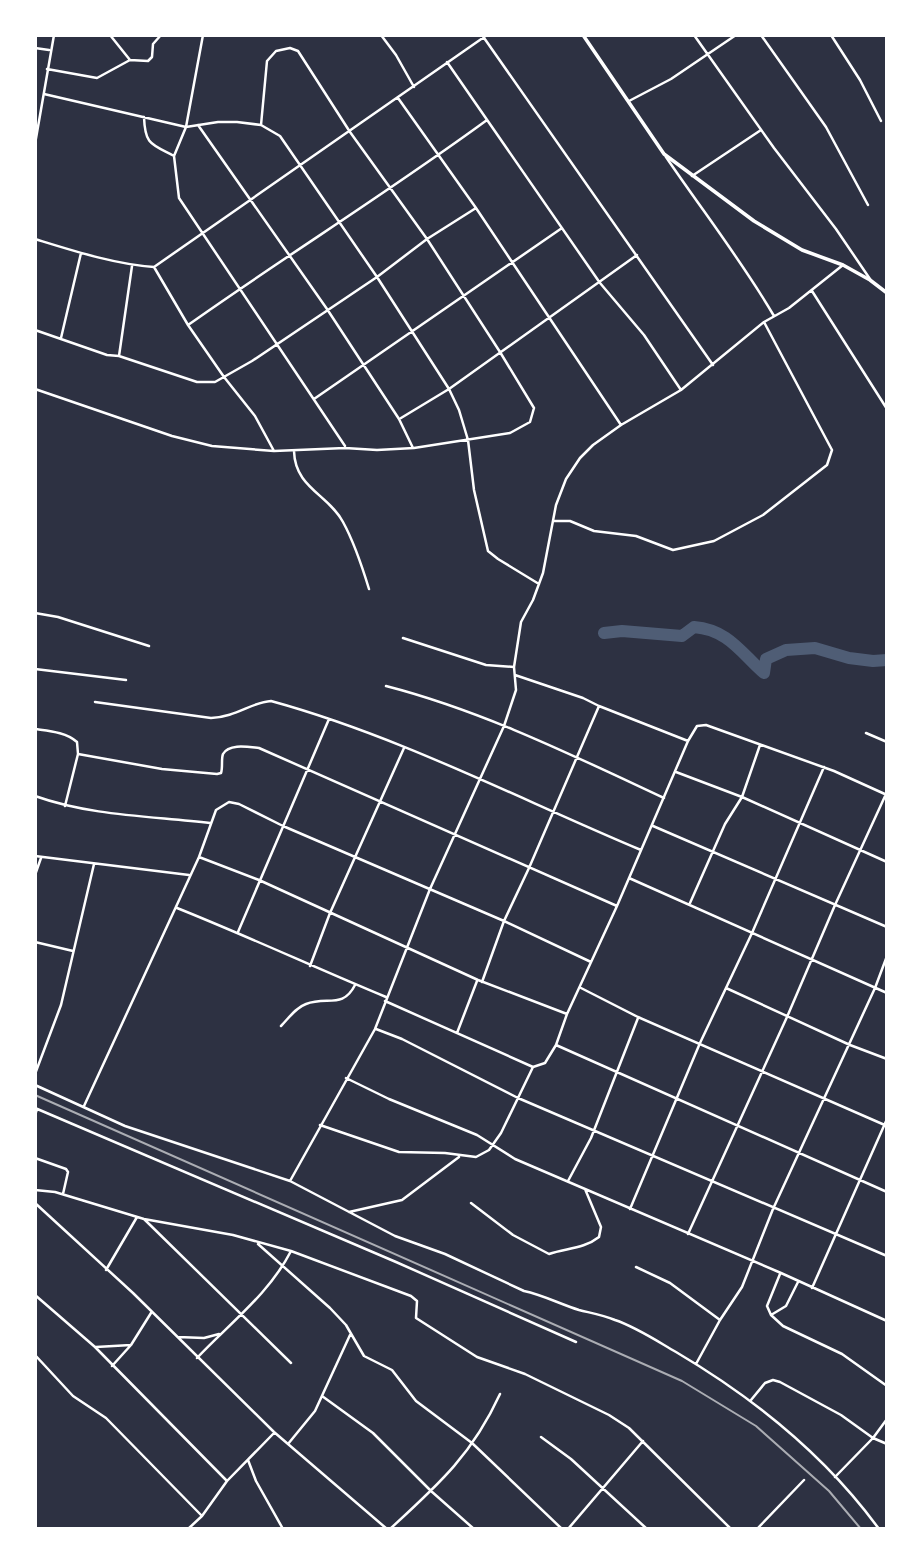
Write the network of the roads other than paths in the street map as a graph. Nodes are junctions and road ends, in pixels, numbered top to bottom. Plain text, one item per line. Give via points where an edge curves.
1 (54, 35) edge
2 (110, 35) edge
3 (161, 35) edge
4 (203, 35) edge
5 (381, 35) edge
6 (583, 35) edge
7 (694, 35) edge
8 (736, 35) edge
9 (761, 35) edge
10 (831, 35) edge
11 (484, 36) edge
12 (35, 48) edge
13 (50, 51) junction
14 (706, 54) junction
15 (130, 60) junction
16 (447, 62) junction
17 (47, 69) junction
18 (414, 87) junction
19 (44, 94) junction
20 (398, 97) junction
21 (629, 101) junction
22 (37, 117) edge
23 (144, 117) junction
24 (487, 120) junction
25 (881, 121) dead end
26 (198, 125) junction
27 (261, 125) junction
28 (186, 127) junction
29 (761, 130) junction
30 (350, 132) junction
31 (35, 144) edge
32 (664, 154) junction
33 (439, 155) junction
34 (174, 156) junction
35 (300, 166) junction
36 (692, 176) junction
37 (389, 187) junction
38 (250, 199) junction
39 (868, 205) dead end
40 (476, 208) junction
41 (339, 224) junction
42 (562, 228) junction
43 (202, 236) junction
44 (35, 239) edge
45 (427, 239) junction
46 (81, 253) junction
47 (637, 255) junction
48 (291, 256) junction
49 (513, 263) junction
50 (132, 265) junction
51 (843, 265) junction
52 (155, 267) junction
53 (377, 278) junction
54 (870, 279) junction
55 (600, 284) junction
56 (239, 289) junction
57 (812, 291) junction
58 (887, 293) edge
59 (463, 296) junction
60 (327, 309) junction
61 (774, 316) junction
62 (549, 317) junction
63 (764, 322) junction
64 (188, 325) junction
65 (35, 330) edge
66 (411, 334) junction
67 (61, 339) junction
68 (276, 345) junction
69 (500, 352) junction
70 (120, 356) junction
71 (364, 364) junction
72 (713, 365) junction
73 (224, 377) junction
74 (35, 389) edge
75 (449, 390) junction
76 (681, 390) junction
77 (314, 399) junction
78 (887, 409) edge
79 (399, 419) junction
80 (621, 425) junction
81 (468, 440) junction
82 (345, 448) junction
83 (414, 448) junction
84 (274, 451) junction
85 (294, 451) junction
86 (554, 521) junction
87 (539, 584) junction
88 (369, 589) dead end
89 (35, 613) edge
90 (403, 638) dead end
91 (149, 646) dead end
92 (514, 667) junction
93 (35, 668) edge
94 (516, 675) junction
95 (126, 680) dead end
96 (386, 686) dead end
97 (95, 702) dead end
98 (599, 706) junction
99 (329, 718) junction
100 (504, 726) junction
101 (35, 729) edge
102 (866, 733) dead end
103 (688, 741) junction
104 (887, 742) edge
105 (760, 745) junction
106 (404, 748) junction
107 (78, 754) junction
108 (576, 757) junction
109 (824, 767) junction
110 (307, 769) junction
111 (676, 772) junction
112 (478, 780) junction
113 (887, 794) edge
114 (35, 796) edge
115 (742, 797) junction
116 (664, 798) junction
117 (381, 803) junction
118 (65, 806) junction
119 (552, 813) junction
120 (210, 823) junction
121 (800, 823) junction
122 (652, 825) junction
123 (283, 826) junction
124 (454, 835) junction
125 (641, 850) junction
126 (861, 851) junction
127 (712, 852) junction
128 (35, 856) edge
129 (355, 856) junction
130 (199, 857) junction
131 (40, 858) junction
132 (887, 862) edge
133 (94, 864) junction
134 (529, 868) junction
135 (35, 875) edge
136 (189, 875) junction
137 (629, 878) junction
138 (776, 878) junction
139 (259, 880) junction
140 (430, 889) junction
141 (690, 903) junction
142 (835, 905) junction
143 (617, 906) junction
144 (177, 908) junction
145 (330, 913) junction
146 (504, 921) junction
147 (887, 927) edge
148 (238, 932) junction
149 (752, 933) junction
150 (35, 942) edge
151 (406, 947) junction
152 (73, 951) junction
153 (887, 956) edge
154 (812, 960) junction
155 (591, 962) junction
156 (310, 966) junction
157 (480, 981) junction
158 (356, 985) junction
159 (579, 987) junction
160 (726, 988) junction
161 (875, 988) junction
162 (887, 993) edge
163 (385, 999) junction
164 (567, 1014) junction
165 (638, 1017) junction
166 (787, 1017) junction
167 (281, 1026) dead end
168 (375, 1028) junction
169 (457, 1033) junction
170 (700, 1043) junction
171 (556, 1045) junction
172 (850, 1045) junction
173 (887, 1059) edge
174 (533, 1067) junction
175 (762, 1070) junction
176 (616, 1073) junction
177 (35, 1074) edge
178 (346, 1078) junction
179 (35, 1085) edge
180 (824, 1097) junction
181 (518, 1098) junction
182 (677, 1099) junction
183 (83, 1107) junction
184 (36, 1108) edge
185 (35, 1115) edge
186 (887, 1119) edge
187 (320, 1125) junction
188 (886, 1125) edge
189 (736, 1126) junction
190 (594, 1129) junction
191 (492, 1146) junction
192 (799, 1153) junction
193 (653, 1154) junction
194 (460, 1157) junction
195 (35, 1158) edge
196 (861, 1180) junction
197 (290, 1181) junction
198 (568, 1181) junction
199 (712, 1181) junction
200 (585, 1189) junction
201 (35, 1190) edge
202 (887, 1192) edge
203 (63, 1194) junction
204 (35, 1203) edge
205 (471, 1203) dead end
206 (630, 1209) junction
207 (774, 1209) junction
208 (349, 1212) junction
209 (137, 1217) junction
210 (144, 1219) junction
211 (835, 1233) junction
212 (688, 1234) junction
213 (256, 1241) junction
214 (291, 1251) junction
215 (887, 1256) edge
216 (752, 1260) junction
217 (636, 1267) dead end
218 (282, 1268) junction
219 (106, 1270) junction
220 (781, 1273) junction
221 (798, 1282) junction
222 (812, 1289) junction
223 (35, 1295) edge
224 (151, 1313) junction
225 (242, 1315) junction
226 (771, 1315) junction
227 (720, 1320) junction
228 (887, 1321) edge
229 (351, 1334) junction
230 (219, 1335) junction
231 (178, 1337) junction
232 (576, 1342) dead end
233 (131, 1345) junction
234 (95, 1347) junction
235 (35, 1355) edge
236 (197, 1358) junction
237 (290, 1363) dead end
238 (696, 1364) junction
239 (112, 1366) junction
240 (887, 1386) edge
241 (500, 1394) dead end
242 (322, 1396) junction
243 (751, 1400) junction
244 (887, 1419) edge
245 (274, 1433) junction
246 (541, 1437) dead end
247 (873, 1438) junction
248 (643, 1441) junction
249 (472, 1443) junction
250 (288, 1444) junction
251 (887, 1444) edge
252 (248, 1460) junction
253 (835, 1477) junction
254 (804, 1480) dead end
255 (227, 1481) junction
256 (604, 1489) junction
257 (431, 1491) junction
258 (202, 1516) junction
259 (188, 1529) edge
260 (283, 1529) edge
261 (388, 1529) edge
262 (474, 1529) edge
263 (562, 1529) edge
264 (568, 1529) edge
265 (647, 1529) edge
266 (731, 1529) edge
267 (757, 1529) edge
268 (879, 1529) edge

1 - 13 street
2 - 15 street
3 - 15 street via 148,61
4 - 28 street
5 - 18 street
6 - 21 street
7 - 14 street
8 - 14 street
9 - 39 street via 826,127
10 - 25 street
11 - 16 street
11 - 47 street
12 - 13 street
13 - 17 street
14 - 21 street
14 - 29 street
15 - 17 street via 97,78
16 - 18 street
16 - 24 street
17 - 19 street
18 - 20 street
19 - 22 street
19 - 23 street
20 - 30 street
20 - 33 street
21 - 32 street
22 - 31 street
23 - 28 street
23 - 34 street via 147,140
24 - 33 street
24 - 42 street
26 - 27 street
26 - 28 street
26 - 38 street
27 - 30 street via 267,61 276,51 290,48 298,51
27 - 35 street via 280,136
28 - 34 street
29 - 36 street
29 - 54 street
30 - 35 street
30 - 37 street
32 - 36 street
32 - 61 street
33 - 37 street
33 - 40 street
34 - 43 street via 179,198
35 - 38 street
35 - 41 street
36 - 51 street via 793,244
37 - 41 street
37 - 45 street
38 - 43 street
38 - 48 street
40 - 45 street
40 - 49 street
41 - 48 street
41 - 53 street
42 - 49 street
42 - 55 street
43 - 52 street
43 - 56 street
44 - 46 street
45 - 53 street
45 - 59 street
46 - 50 street
46 - 67 street
47 - 55 street
47 - 72 street
48 - 56 street
48 - 60 street
49 - 59 street
49 - 62 street
50 - 52 street
50 - 70 street
51 - 54 street
51 - 57 street
52 - 64 street
53 - 60 street
53 - 66 street
54 - 58 street
55 - 62 street
55 - 76 street via 644,335
56 - 64 street
56 - 68 street
57 - 61 street
57 - 78 street
59 - 66 street
59 - 69 street
60 - 68 street
60 - 71 street
61 - 63 street
62 - 69 street
62 - 80 street
63 - 72 street
63 - 86 street via 832,450 827,465 763,515 714,541 691,547 673,550 636,536
64 - 73 street
65 - 67 street
66 - 71 street
66 - 75 street
67 - 70 street
68 - 73 street
68 - 77 street
69 - 75 street
69 - 81 street via 534,408 533,415 530,422 510,433
70 - 73 street via 197,382
71 - 77 street
71 - 79 street
72 - 76 street
73 - 84 street via 255,416
74 - 84 street via 172,436 212,446
75 - 79 street
75 - 81 street
76 - 80 street
77 - 82 street
79 - 83 street
80 - 86 street via 580,458 566,479
81 - 83 street
81 - 87 street via 488,551
82 - 83 street
82 - 85 street
84 - 85 street
85 - 88 street via 302,479 344,523
86 - 87 street
87 - 92 street via 521,622
89 - 91 street
90 - 92 street via 486,665
92 - 94 street
93 - 95 street
94 - 98 street
94 - 100 street
96 - 100 street
97 - 99 street via 211,718 271,701
98 - 103 street
98 - 108 street
99 - 106 street
99 - 110 street
100 - 108 street
100 - 112 street
101 - 107 street via 71,736
102 - 104 street
103 - 105 street via 701,724
103 - 111 street
105 - 109 street
105 - 115 street
106 - 112 street
106 - 117 street
107 - 110 street via 217,774 221,773 223,755 243,746 274,753
107 - 118 street
108 - 116 street
108 - 119 street
109 - 113 street
109 - 121 street
110 - 117 street
110 - 123 street
111 - 115 street
111 - 116 street
112 - 119 street
112 - 124 street
113 - 126 street
114 - 118 street
115 - 121 street
115 - 127 street
116 - 122 street
117 - 124 street
117 - 129 street
118 - 120 street
119 - 125 street
119 - 134 street
120 - 123 street via 216,810 229,802
120 - 130 street
121 - 126 street
121 - 138 street
122 - 125 street
122 - 127 street
123 - 129 street
123 - 139 street
124 - 134 street
124 - 140 street
125 - 137 street
126 - 132 street
126 - 142 street
127 - 138 street
127 - 141 street
128 - 131 street
129 - 140 street
129 - 145 street
130 - 136 street
130 - 139 street
131 - 133 street
131 - 135 street
133 - 136 street
133 - 152 street
134 - 143 street
134 - 146 street
136 - 144 street
137 - 141 street
137 - 143 street
138 - 142 street
138 - 149 street
139 - 145 street
139 - 148 street
140 - 146 street
140 - 151 street
141 - 149 street
142 - 147 street
142 - 154 street
143 - 155 street
144 - 148 street
144 - 183 street
145 - 151 street
145 - 156 street
146 - 155 street
146 - 157 street
148 - 156 street
149 - 154 street
149 - 160 street
150 - 152 street
151 - 157 street
151 - 163 street
152 - 177 street via 61,1005
153 - 161 street
154 - 161 street
154 - 166 street
155 - 159 street
156 - 158 street
157 - 164 street
157 - 169 street
158 - 163 street
158 - 167 street via 343,1000 318,1000 298,1007
159 - 164 street
159 - 165 street
160 - 166 street
160 - 170 street
161 - 162 street
161 - 172 street
163 - 168 street
163 - 169 street
164 - 171 street
165 - 170 street
165 - 176 street
166 - 172 street
166 - 175 street
168 - 178 street
168 - 181 street
169 - 174 street
170 - 175 street
170 - 182 street
171 - 174 street via 545,1063
171 - 176 street
172 - 173 street
172 - 180 street
174 - 181 street
175 - 180 street
175 - 189 street
176 - 182 street
176 - 190 street
178 - 187 street
178 - 191 street via 477,1135
179 - 183 street
180 - 188 street
180 - 192 street
181 - 190 street
181 - 191 street
182 - 189 street
182 - 193 street
183 - 197 street via 125,1126
184 - 185 street
184 - 232 street
186 - 188 street
187 - 194 street via 399,1152
187 - 197 street
188 - 196 street
189 - 192 street
189 - 199 street
190 - 193 street
190 - 198 street
191 - 194 street via 476,1157
191 - 198 street
192 - 196 street
192 - 207 street
193 - 199 street
193 - 206 street
194 - 208 street via 402,1200
195 - 203 street via 66,1169
196 - 202 street
196 - 211 street
197 - 208 street
198 - 200 street
199 - 207 street
199 - 212 street
200 - 205 street via 601,1227 599,1237 575,1249 549,1254 513,1235
200 - 206 street
201 - 203 street
203 - 209 street
204 - 219 street
206 - 212 street
207 - 211 street
207 - 216 street
208 - 238 street via 524,1291 617,1320
209 - 210 street
209 - 219 street
210 - 213 street
210 - 225 street
211 - 215 street
211 - 222 street
212 - 216 street
213 - 214 street
213 - 218 street
214 - 218 street
214 - 248 street via 415,1298 416,1318 467,1350 609,1415
216 - 220 street
216 - 227 street via 742,1287
217 - 227 street via 670,1283
218 - 225 street
218 - 229 street via 330,1308
219 - 224 street
220 - 221 street
220 - 226 street via 766,1306
221 - 222 street
221 - 226 street via 786,1306
222 - 228 street
223 - 234 street
224 - 231 street
224 - 233 street
225 - 230 street
225 - 237 street
226 - 240 street via 783,1326 842,1354
227 - 238 street
229 - 242 street
229 - 249 street via 364,1356 392,1370 416,1401
230 - 231 street
230 - 236 street
231 - 236 street
233 - 234 street
233 - 239 street
234 - 239 street
235 - 258 street via 73,1396 106,1418
236 - 245 street
238 - 243 street
239 - 255 street
241 - 249 street
242 - 250 street
242 - 257 street via 373,1433
243 - 247 street via 765,1383 780,1382
243 - 253 street
244 - 247 street
245 - 250 street
245 - 252 street
246 - 256 street
247 - 251 street
247 - 253 street
248 - 256 street
248 - 266 street
249 - 257 street
249 - 263 street
250 - 261 street
252 - 255 street
252 - 260 street
253 - 268 street
254 - 267 street
255 - 258 street
256 - 264 street
256 - 265 street
257 - 261 street
257 - 262 street
258 - 259 street

